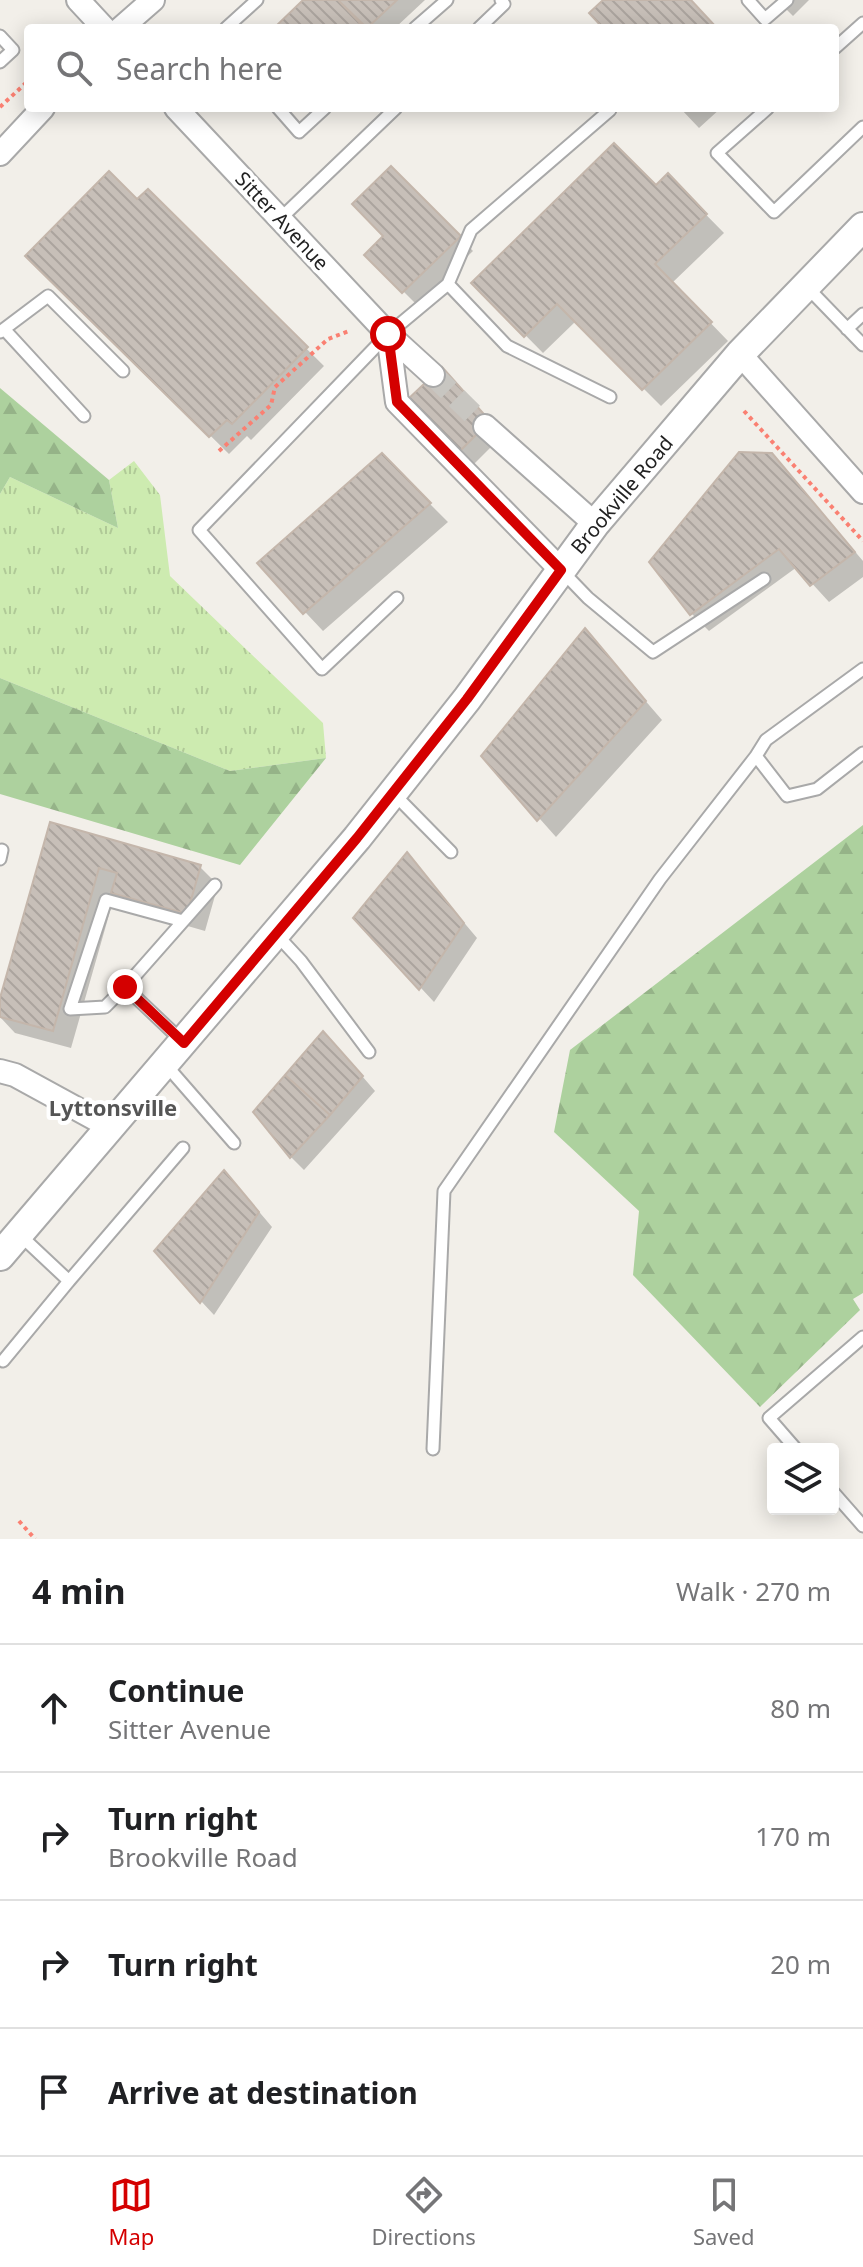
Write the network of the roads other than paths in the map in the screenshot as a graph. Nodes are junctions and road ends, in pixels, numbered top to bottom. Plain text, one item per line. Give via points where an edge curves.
1 (78, 0) edge
2 (153, 0) edge
3 (257, 0) edge
4 (447, 0) edge
5 (501, 0) edge
6 (748, 0) edge
7 (787, 0) edge
8 (863, 23) edge
9 (100, 24) edge
10 (126, 24) edge
11 (230, 24) edge
12 (420, 24) edge
13 (483, 24) edge
14 (0, 36) edge
15 (839, 44) edge
16 (0, 62) edge
17 (39, 112) edge
18 (180, 112) edge
19 (282, 112) edge
20 (321, 112) edge
21 (392, 112) edge
22 (608, 112) edge
23 (763, 112) edge
24 (863, 127) edge
25 (2, 149) edge
26 (280, 219) junction
27 (863, 227) edge
28 (448, 284) junction
29 (805, 286) junction
30 (863, 314) edge
31 (847, 329) junction
32 (2, 331) edge
33 (388, 334) junction
34 (863, 345) edge
35 (740, 354) junction
36 (123, 371) dead end
37 (433, 375) tunnel mouth
38 (610, 397) dead end
39 (84, 416) dead end
40 (485, 426) tunnel mouth
41 (863, 492) edge
42 (595, 524) junction
43 (561, 570) junction
44 (764, 579) dead end
45 (397, 598) dead end
46 (863, 669) edge
47 (863, 753) edge
48 (756, 756) junction
49 (393, 793) junction
50 (451, 852) dead end
51 (215, 885) dead end
52 (183, 921) junction
53 (275, 934) junction
54 (125, 987) junction
55 (184, 1043) junction
56 (369, 1052) dead end
57 (165, 1065) junction
58 (0, 1071) edge
59 (112, 1128) junction
60 (234, 1143) dead end
61 (183, 1148) dead end
62 (19, 1234) junction
63 (0, 1256) edge
64 (69, 1281) junction
65 (863, 1337) edge
66 (3, 1361) dead end
67 (791, 1443) edge
68 (433, 1449) dead end
69 (839, 1499) edge
70 (863, 1526) edge

1 - 9 street
2 - 10 street
3 - 11 lane
4 - 12 lane
5 - 13 lane via 504,4
6 - 7 lane via 765,19
8 - 15 lane
14 - 16 lane via 13,50
17 - 25 street
18 - 26 street, Sitter Avenue
19 - 20 lane via 299,132
21 - 26 lane
22 - 28 lane via 471,230
23 - 24 lane via 717,153 774,212
26 - 33 street, Sitter Avenue
27 - 29 street, Brookville Road
28 - 33 lane
28 - 38 lane via 507,346
29 - 31 lane
29 - 35 street, Brookville Road
30 - 31 lane
31 - 34 lane
32 - 36 lane via 48,296
32 - 39 lane
33 - 37 street, Sitter Avenue
33 - 43 street via 397,402
33 - 45 lane via 199,530 322,669
35 - 41 street
35 - 42 street, Brookville Road
40 - 42 street
42 - 43 street, Brookville Road
43 - 44 lane via 653,652
43 - 49 street, Brookville Road
46 - 48 lane via 766,740
47 - 48 lane via 817,789 787,796
48 - 68 lane via 660,879 444,1191
49 - 50 lane
49 - 53 street, Brookville Road
51 - 52 lane
52 - 54 lane
52 - 54 lane via 106,900 70,1009 105,1007
53 - 55 street, Brookville Road
53 - 56 lane
54 - 55 lane
55 - 57 street, Brookville Road
57 - 59 street, Brookville Road
57 - 60 lane
58 - 59 street
59 - 62 street, Brookville Road
61 - 64 lane
62 - 63 street, Brookville Road
62 - 64 lane
64 - 66 lane
65 - 67 lane via 769,1418
69 - 70 lane

